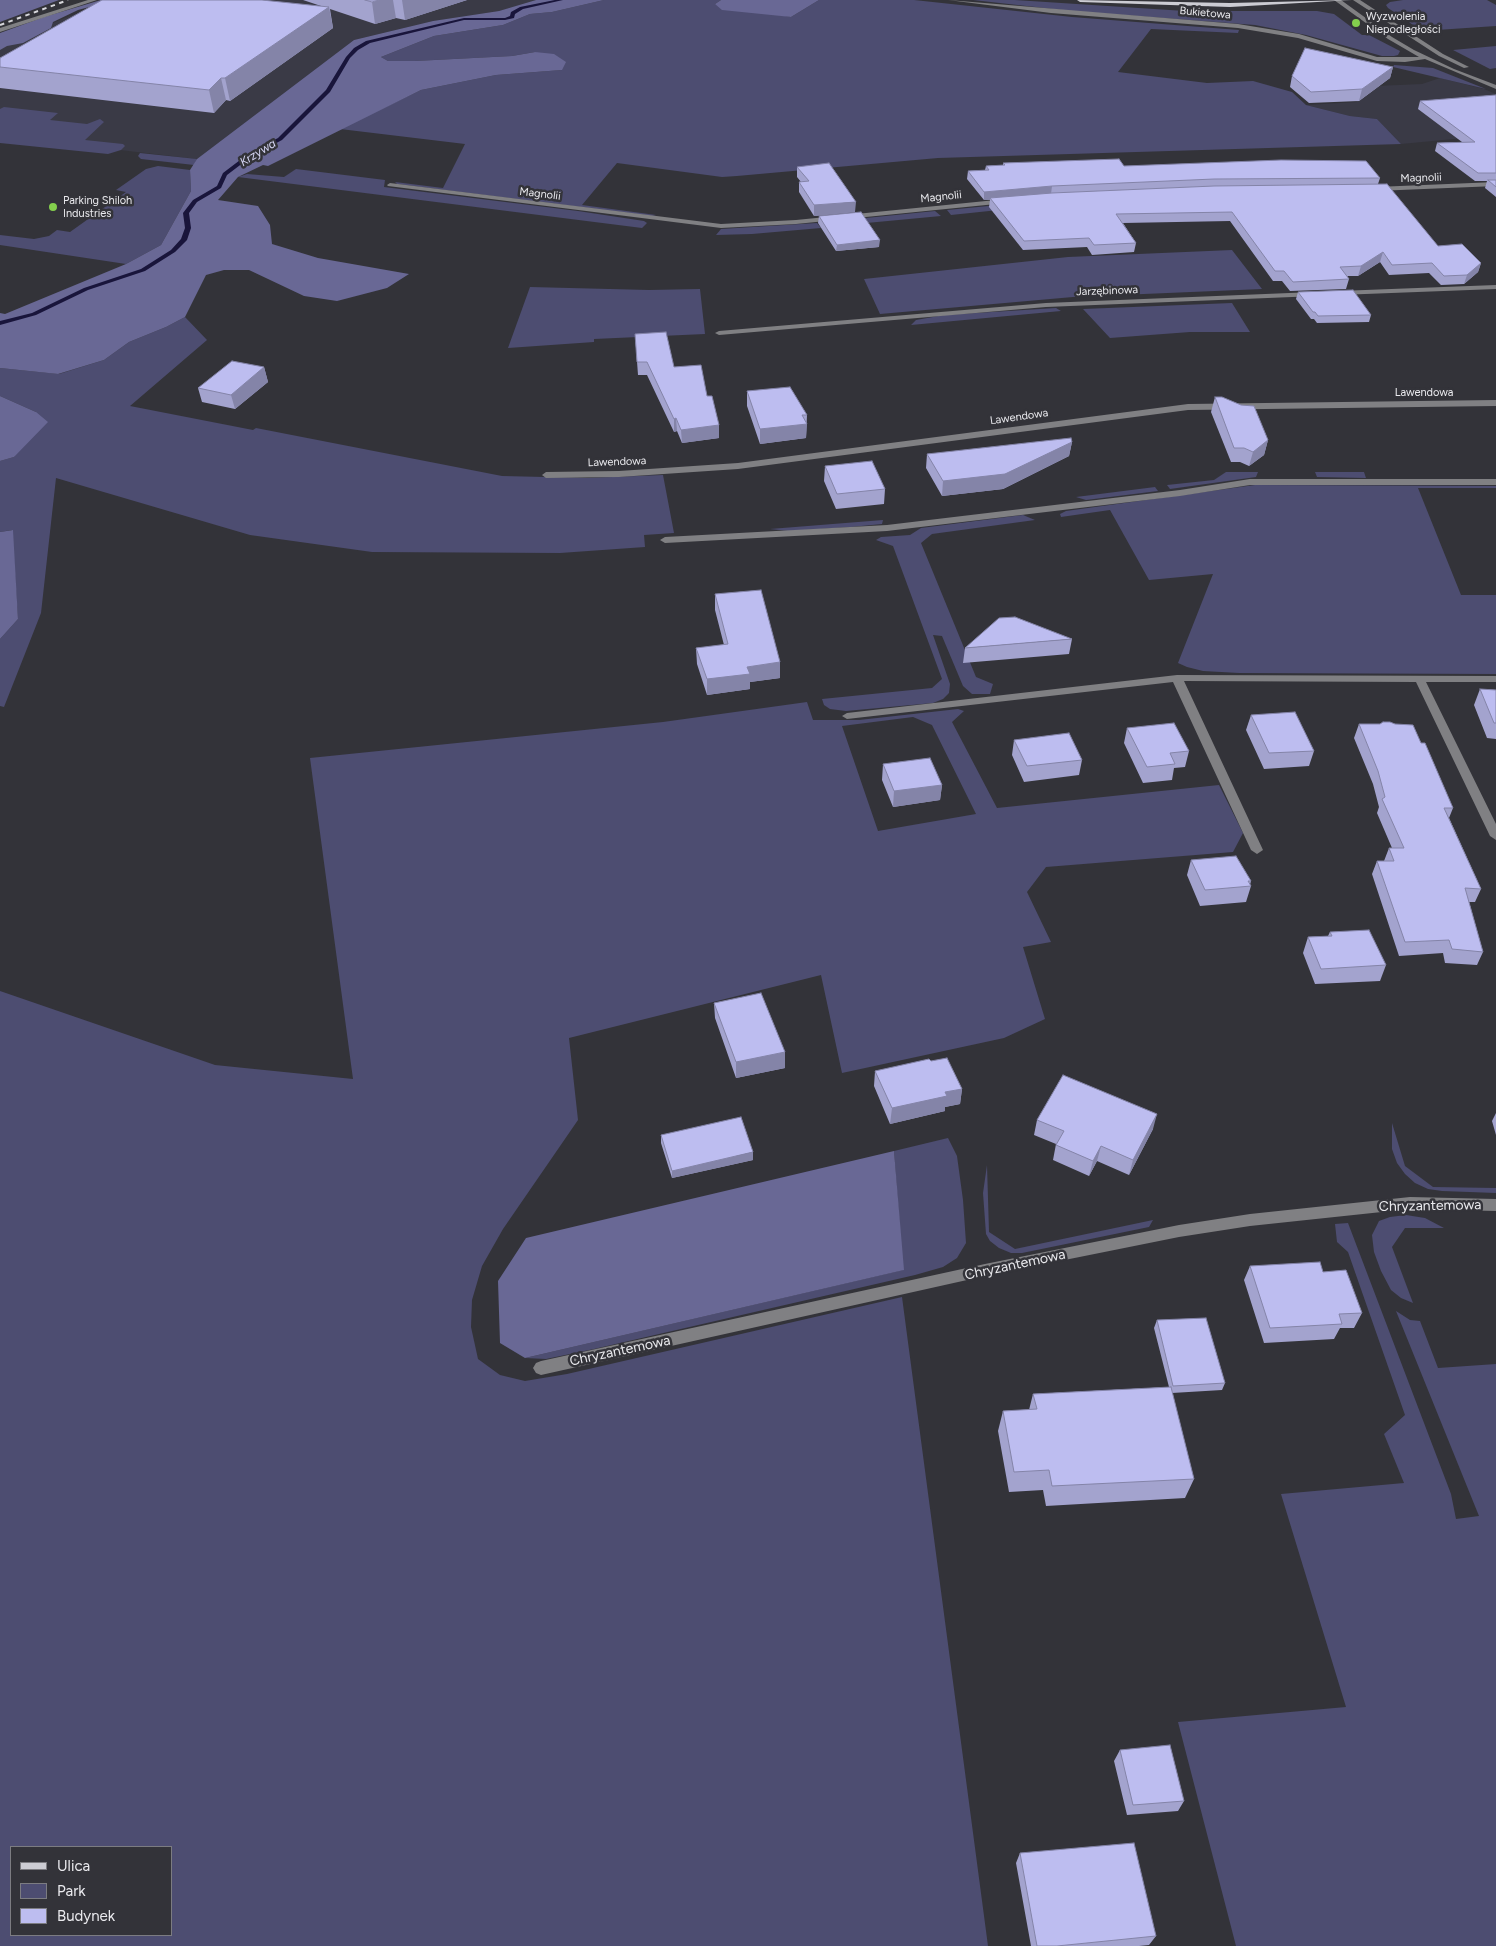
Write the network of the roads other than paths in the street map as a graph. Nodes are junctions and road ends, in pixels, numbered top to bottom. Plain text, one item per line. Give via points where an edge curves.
1 (94, 0) edge
2 (951, 0) edge
3 (1080, 0) edge
4 (1337, 0) edge
5 (1349, 0) edge
6 (1356, 0) edge
7 (0, 30) edge
8 (1424, 58) junction
9 (1496, 81) edge
10 (1496, 86) edge
11 (1496, 184) edge
12 (390, 185) dead end
13 (1364, 190) edge
14 (1015, 200) edge
15 (1496, 286) edge
16 (1324, 294) edge
17 (1334, 294) edge
18 (719, 333) dead end
19 (1496, 404) edge
20 (546, 475) dead end
21 (1496, 482) edge
22 (665, 540) dead end
23 (1177, 678) junction
24 (1420, 678) junction
25 (1496, 679) edge
26 (846, 716) dead end
27 (1496, 836) edge
28 (1257, 850) dead end
29 (1496, 1205) edge
30 (541, 1368) dead end

1 - 7 street
2 - 8 street, Bukietowa via 1238,26 1306,38 1377,59
3 - 4 main road via 1205,5
4 - 5 main road
4 - 8 street
6 - 9 street via 1441,55
8 - 10 street
11 - 13 street, Magnolii
12 - 14 street, Magnolii via 721,226 796,222
15 - 17 street
16 - 18 street, Jarzębinowa via 1037,306
19 - 20 street, Lawendowa via 1188,407 738,466
21 - 22 street via 1250,482 887,528
23 - 24 street
23 - 26 street
23 - 28 street
24 - 25 street
24 - 27 street
29 - 30 street, Chryzantemowa via 1410,1203 1250,1220 1179,1232 985,1270

